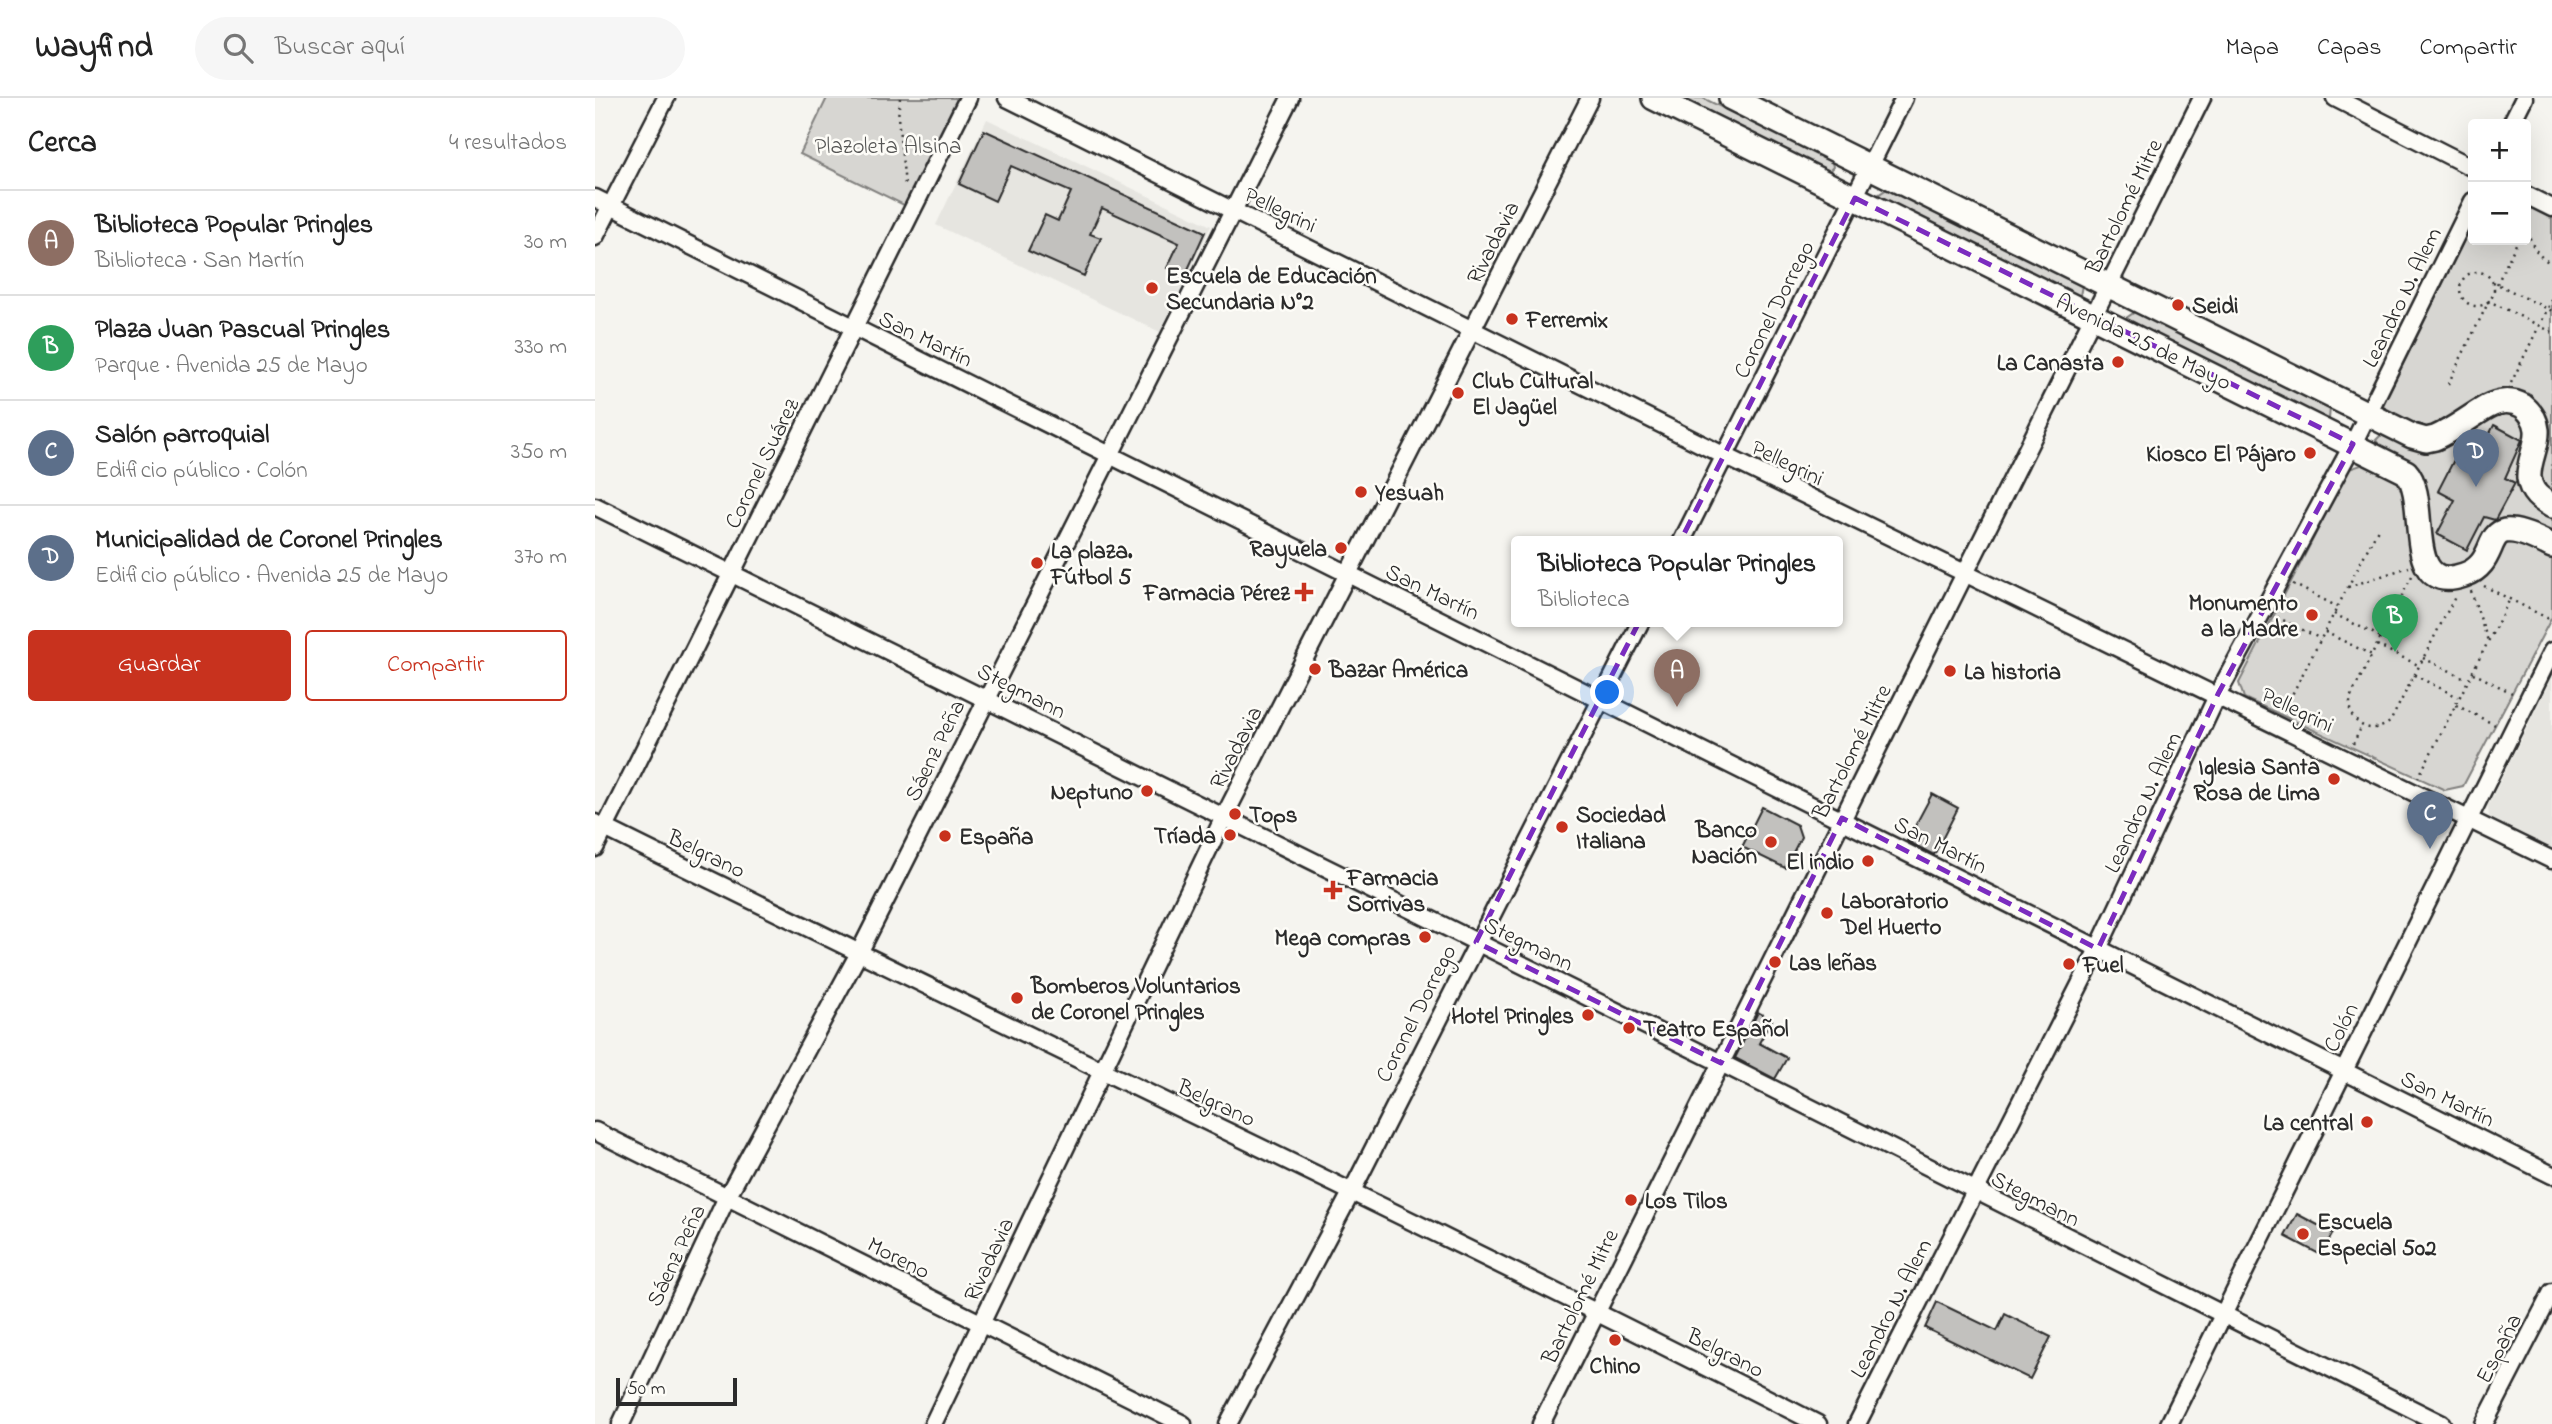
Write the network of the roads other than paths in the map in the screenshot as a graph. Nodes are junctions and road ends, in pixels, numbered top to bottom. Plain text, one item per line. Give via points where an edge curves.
1 (666, 98) edge
2 (968, 98) edge
3 (1007, 98) edge
4 (1290, 98) edge
5 (1590, 98) edge
6 (1654, 98) edge
7 (1731, 98) edge
8 (1904, 98) edge
9 (2202, 98) edge
10 (2336, 98) edge
11 (2524, 98) edge
12 (2514, 119) edge
13 (2468, 166) edge
14 (1870, 167) junction
15 (595, 198) edge
16 (1854, 198) junction
17 (2531, 198) edge
18 (611, 206) junction
19 (2552, 208) edge
20 (1233, 211) junction
21 (2468, 211) edge
22 (595, 237) edge
23 (2108, 285) junction
24 (2093, 316) junction
25 (854, 327) junction
26 (1473, 330) junction
27 (2368, 414) junction
28 (2353, 444) junction
29 (1109, 455) junction
30 (1725, 456) junction
31 (595, 506) edge
32 (2552, 506) edge
33 (1685, 536) edge
34 (2552, 546) edge
35 (732, 572) junction
36 (1349, 574) junction
37 (1965, 574) junction
38 (1638, 627) edge
39 (2552, 651) edge
40 (2218, 694) junction
41 (985, 698) junction
42 (1601, 700) junction
43 (1224, 817) junction
44 (1842, 818) junction
45 (2469, 819) junction
46 (600, 826) edge
47 (595, 848) edge
48 (2552, 860) edge
49 (1476, 942) junction
50 (2098, 949) junction
51 (859, 953) junction
52 (1721, 1063) junction
53 (2343, 1072) junction
54 (1101, 1073) junction
55 (595, 1131) edge
56 (2552, 1175) edge
57 (1352, 1191) junction
58 (1973, 1192) junction
59 (727, 1197) junction
60 (2552, 1292) edge
61 (1597, 1311) junction
62 (2223, 1316) junction
63 (982, 1324) junction
64 (621, 1424) edge
65 (933, 1424) edge
66 (1183, 1424) edge
67 (1228, 1424) edge
68 (1541, 1424) edge
69 (1818, 1424) edge
70 (1857, 1424) edge
71 (2169, 1424) edge
72 (2442, 1424) edge
73 (2484, 1424) edge

1 - 18 street
2 - 25 street, Coronel Suárez
3 - 20 street, Pellegrini
4 - 20 street, Sáenz Peña
5 - 26 street, Rivadavia
6 - 16 main road, Avenida 25 de Mayo
7 - 14 main road, Avenida 25 de Mayo
8 - 14 street, Coronel Dorrego
9 - 23 street, Bartolomé Mitre
10 - 13 street
11 - 12 street
14 - 16 street, Coronel Dorrego
14 - 23 main road, Avenida 25 de Mayo
15 - 18 street, San Martín
16 - 24 main road, Avenida 25 de Mayo
16 - 30 street, Coronel Dorrego
17 - 19 street
18 - 22 street
18 - 25 street, San Martín
20 - 26 street, Pellegrini
20 - 29 street, Sáenz Peña
21 - 27 street, Leandro N. Alem
23 - 24 street, Bartolomé Mitre
23 - 27 main road, Avenida 25 de Mayo
24 - 28 main road, Avenida 25 de Mayo
24 - 37 street, Bartolomé Mitre
25 - 29 street, San Martín
25 - 35 street, Coronel Suárez
26 - 30 street, Pellegrini
26 - 36 street, Rivadavia
27 - 28 street, Leandro N. Alem
27 - 32 main road, Avenida 25 de Mayo via 2426,440 2444,435 2489,406 2507,401 2519,404 2533,413 2541,430 2530,481 2539,499
28 - 34 main road, Avenida 25 de Mayo via 2412,478 2422,559 2437,574 2456,577 2473,570 2495,537 2509,530 2521,530
28 - 40 street, Leandro N. Alem
29 - 36 street, San Martín
29 - 41 street, Sáenz Peña
30 - 33 street, Coronel Dorrego
30 - 37 street, Pellegrini
31 - 35 street, Stegmann
35 - 41 street, Stegmann
35 - 46 street, Coronel Suárez
36 - 42 street, San Martín
36 - 43 street, Rivadavia
37 - 40 street, Pellegrini
37 - 44 street, Bartolomé Mitre
38 - 42 street, Coronel Dorrego
39 - 45 street, Colón
40 - 45 street, Pellegrini
40 - 50 street, Leandro N. Alem
41 - 43 street, Stegmann
41 - 51 street, Sáenz Peña
42 - 44 street, San Martín
42 - 49 street, Coronel Dorrego
43 - 49 street, Stegmann
43 - 54 street, Rivadavia
44 - 50 street, San Martín
44 - 52 street, Bartolomé Mitre
45 - 48 street, Pellegrini
45 - 53 street, Colón
46 - 47 street, Coronel Suárez
46 - 51 street, Belgrano
49 - 52 street, Stegmann
49 - 57 street, Coronel Dorrego
50 - 53 street, San Martín
50 - 58 street, Leandro N. Alem
51 - 54 street, Belgrano
51 - 59 street, Sáenz Peña
52 - 58 street, Stegmann
52 - 61 street, Bartolomé Mitre
53 - 56 street, San Martín
53 - 62 street, Colón
54 - 57 street, Belgrano
54 - 63 street, Rivadavia
55 - 59 street, Moreno
57 - 61 street, Belgrano
57 - 67 street, Coronel Dorrego
58 - 62 street, Stegmann
58 - 70 street, Leandro N. Alem
59 - 63 street, Moreno
59 - 64 street, Sáenz Peña
60 - 73 street, España
61 - 68 street, Bartolomé Mitre
61 - 69 street, Belgrano
62 - 71 street, Colón
62 - 72 street, Stegmann
63 - 65 street, Rivadavia
63 - 66 street, Moreno

